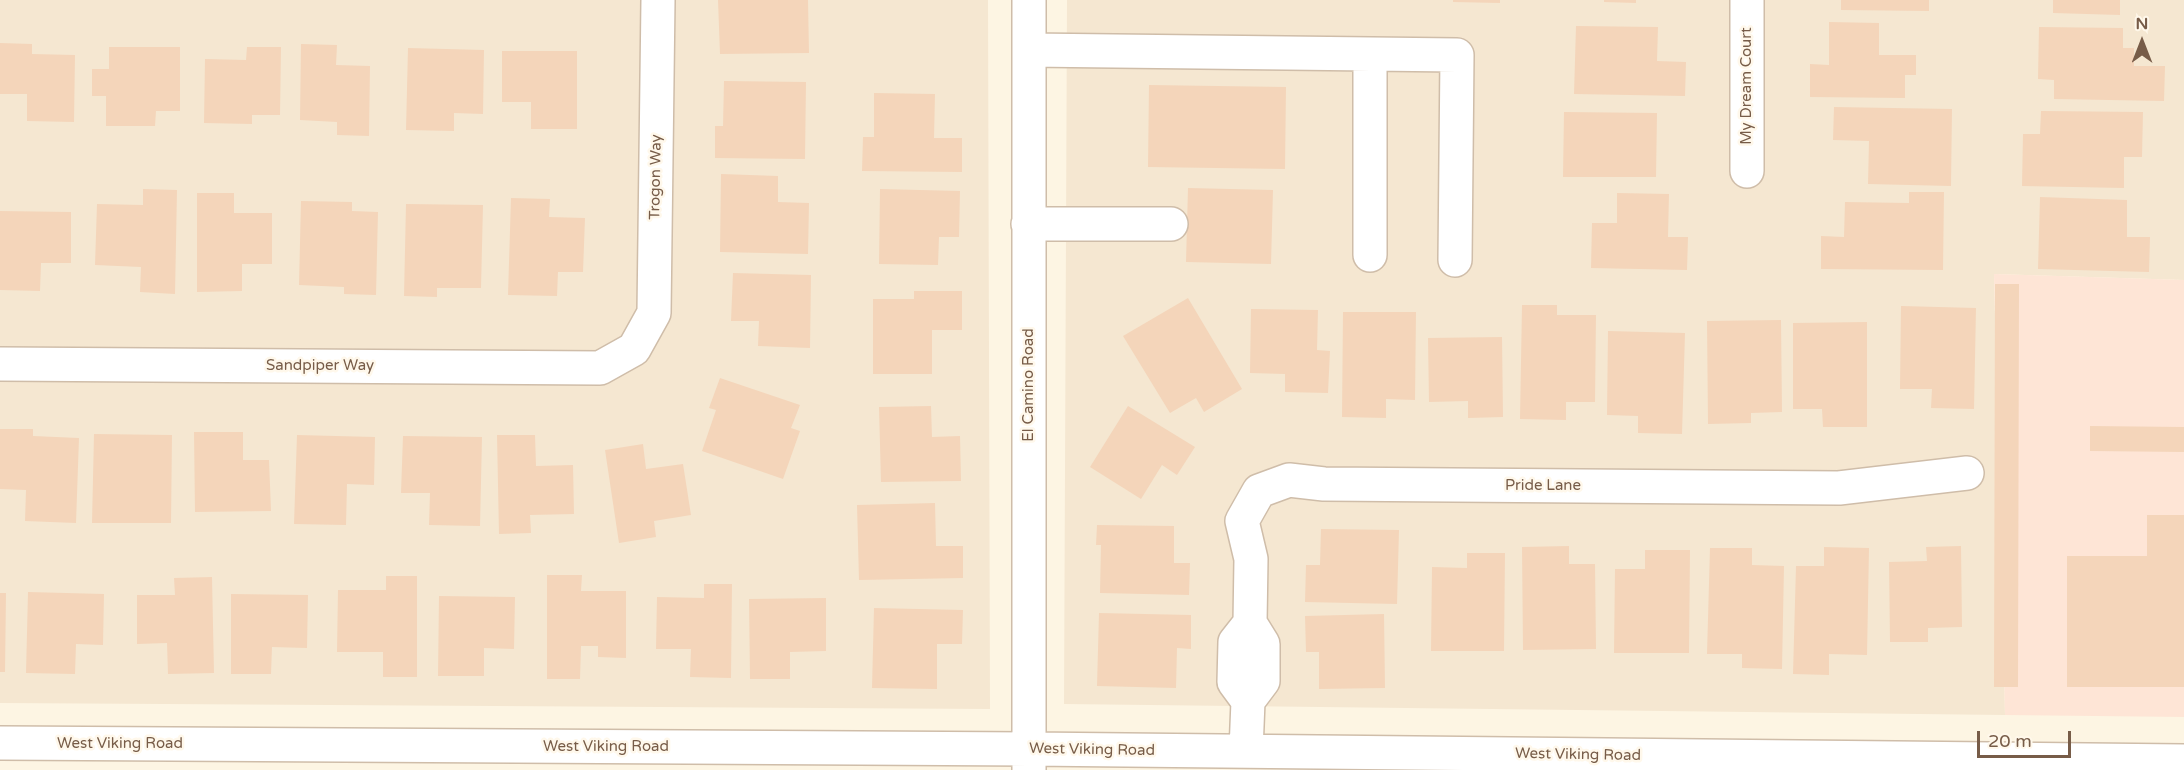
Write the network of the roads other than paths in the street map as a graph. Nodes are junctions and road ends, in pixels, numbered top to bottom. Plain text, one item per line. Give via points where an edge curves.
1 (658, 0) edge
2 (1029, 0) edge
3 (1747, 0) edge
4 (1029, 50) junction
5 (1370, 54) junction
6 (1748, 171) dead end
7 (1028, 224) junction
8 (1171, 224) dead end
9 (1370, 255) dead end
10 (1455, 260) dead end
11 (634, 349) joint
12 (0, 364) edge
13 (1967, 473) dead end
14 (0, 743) edge
15 (1246, 751) junction
16 (1030, 760) edge
17 (2184, 761) edge
18 (1733, 763) edge

1 - 11 street, Trogon Way via 654,313
2 - 4 street, El Camino Road
3 - 6 street, My Dream Court
4 - 5 street
4 - 7 street, El Camino Road
5 - 9 street
5 - 10 street via 1457,56
7 - 8 street
7 - 16 street, El Camino Road
11 - 12 street, Sandpiper Way via 600,368
13 - 15 street, Pride Lane via 1839,488 1324,484 1289,480 1259,491 1242,521 1251,559 1250,623 1263,644 1263,681 1248,701
14 - 16 street, West Viking Road
15 - 16 street, West Viking Road
15 - 18 street, West Viking Road
17 - 18 street, West Viking Road

